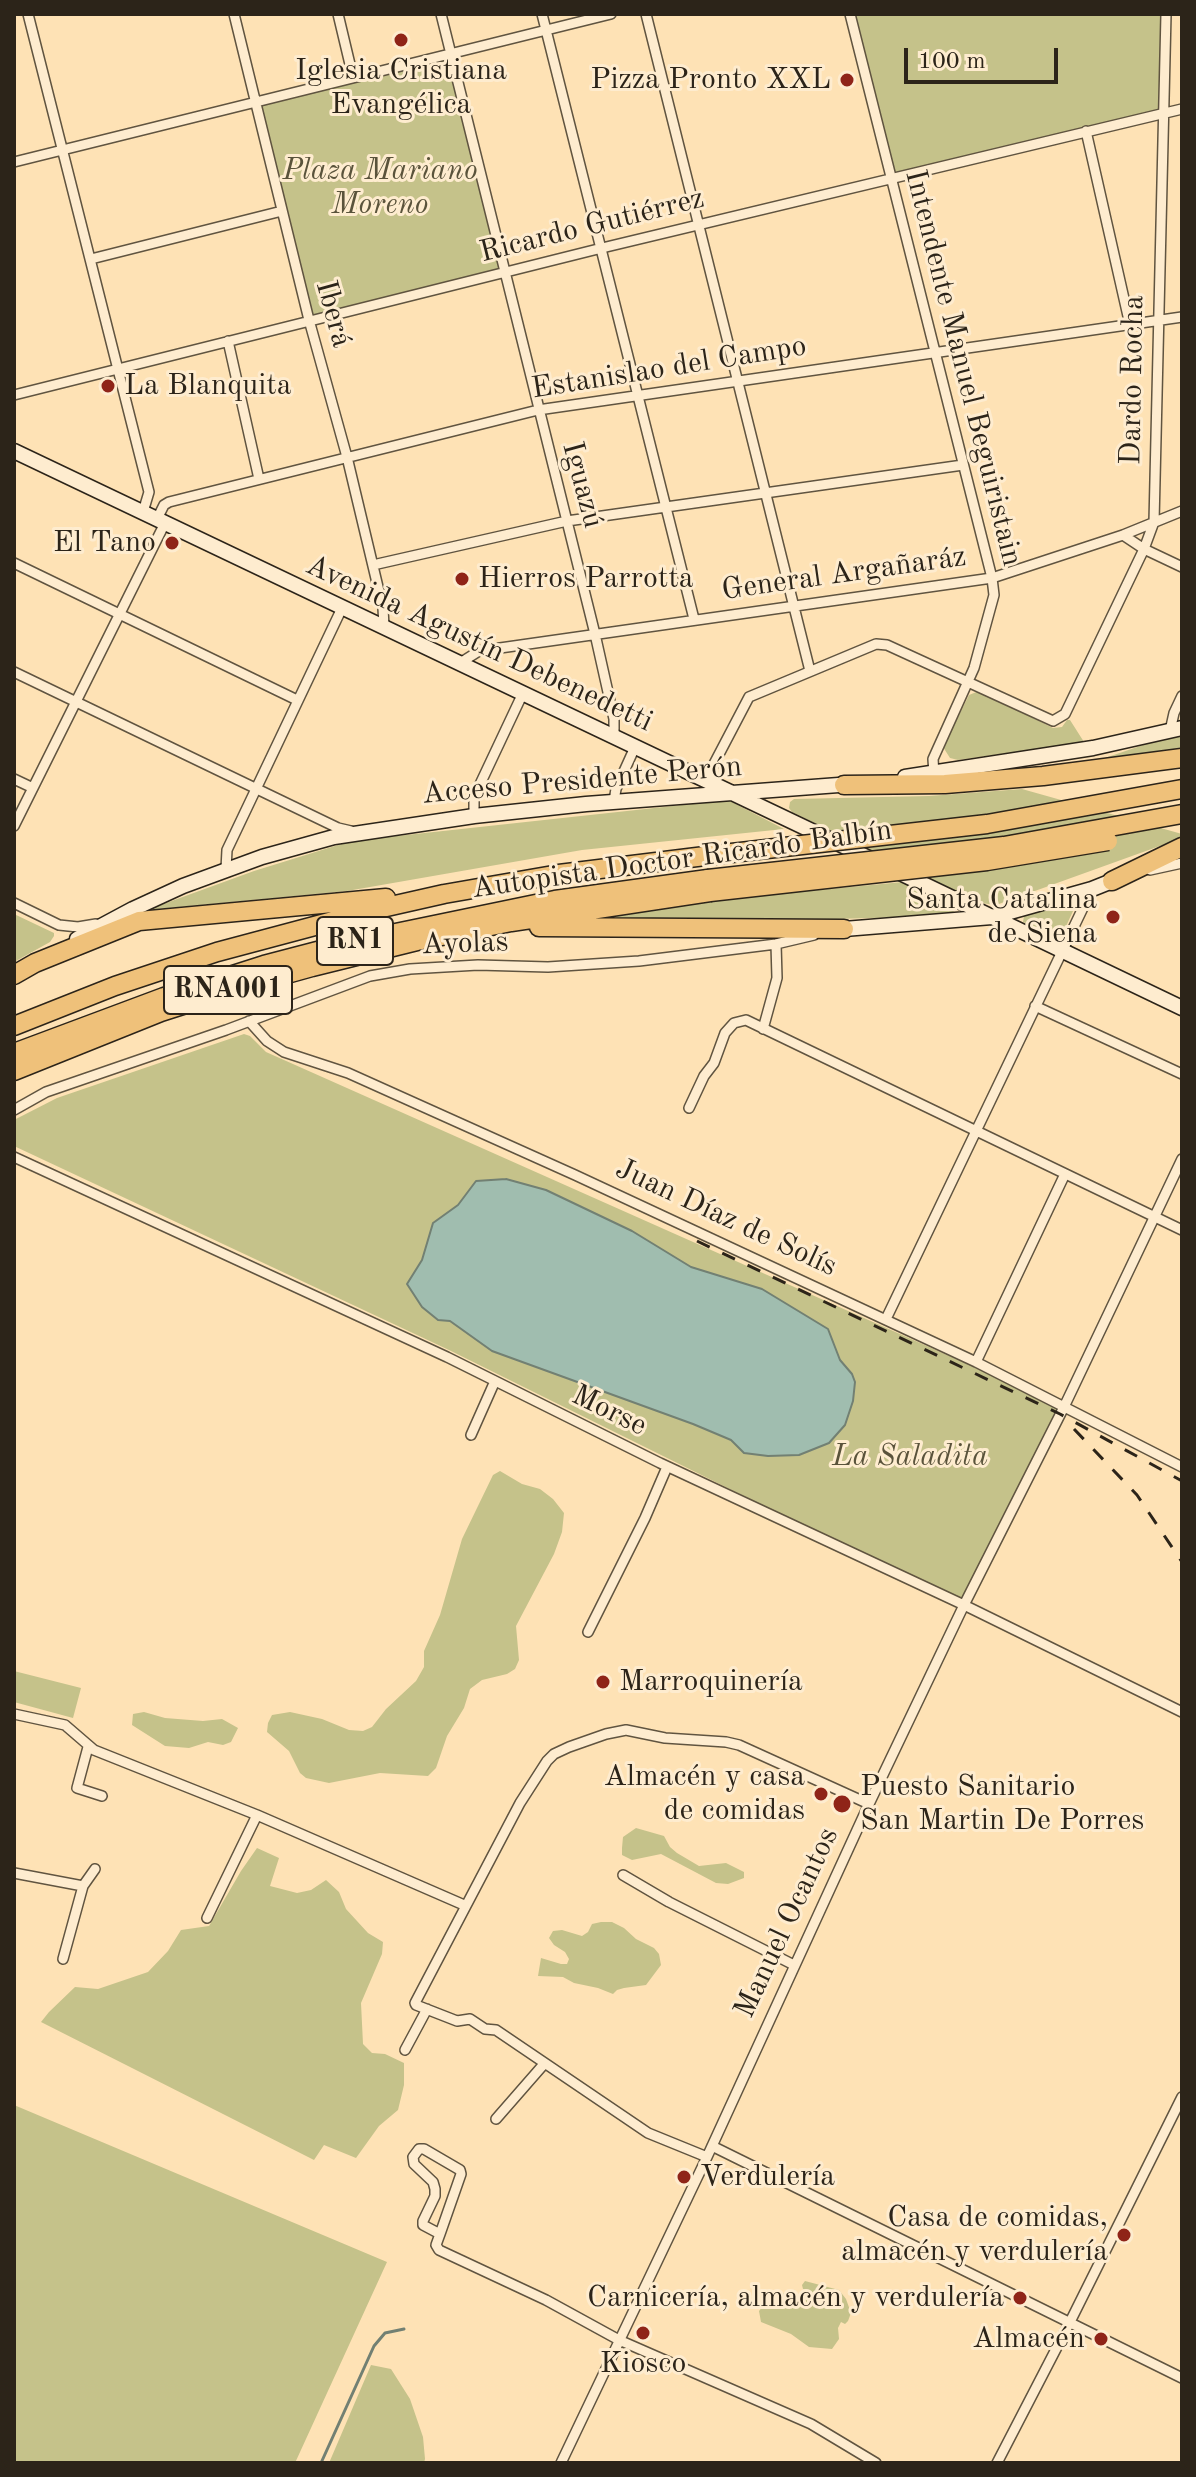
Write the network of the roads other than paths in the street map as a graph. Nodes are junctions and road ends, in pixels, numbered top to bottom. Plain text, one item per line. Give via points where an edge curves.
1 (28, 14) edge
2 (234, 14) edge
3 (338, 14) edge
4 (441, 14) edge
5 (542, 14) edge
6 (611, 14) edge
7 (646, 14) edge
8 (850, 14) edge
9 (1166, 14) edge
10 (546, 31) junction
11 (451, 53) junction
12 (353, 77) junction
13 (256, 102) junction
14 (1182, 109) edge
15 (1164, 113) junction
16 (1086, 131) junction
17 (63, 149) junction
18 (14, 162) edge
19 (891, 177) junction
20 (282, 211) junction
21 (698, 225) junction
22 (602, 248) junction
23 (91, 259) junction
24 (504, 273) junction
25 (1182, 317) edge
26 (309, 320) junction
27 (1158, 321) junction
28 (1130, 325) junction
29 (228, 341) junction
30 (935, 353) junction
31 (117, 369) junction
32 (738, 380) junction
33 (638, 394) junction
34 (14, 395) edge
35 (538, 410) junction
36 (14, 451) edge
37 (347, 457) junction
38 (963, 465) junction
39 (259, 479) junction
40 (765, 492) junction
41 (665, 506) junction
42 (1182, 511) edge
43 (155, 518) junction
44 (567, 521) junction
45 (1154, 522) junction
46 (1123, 535) junction
47 (1144, 549) junction
48 (14, 563) edge
49 (373, 565) junction
50 (1182, 567) edge
51 (992, 578) junction
52 (793, 606) junction
53 (342, 608) junction
54 (120, 613) junction
55 (694, 619) junction
56 (384, 627) junction
57 (595, 634) junction
58 (460, 663) junction
59 (810, 671) junction
60 (14, 672) edge
61 (968, 682) junction
62 (523, 693) junction
63 (1182, 696) edge
64 (297, 700) junction
65 (76, 701) junction
66 (1176, 730) edge
67 (614, 737) junction
68 (635, 747) junction
69 (1182, 758) edge
70 (934, 774) junction
71 (14, 779) edge
72 (705, 781) junction
73 (844, 785) junction
74 (33, 788) junction
75 (256, 788) junction
76 (1182, 789) edge
77 (734, 794) junction
78 (614, 801) junction
79 (1182, 814) edge
80 (474, 816) junction
81 (14, 826) edge
82 (1182, 827) edge
83 (356, 833) junction
84 (1182, 847) edge
85 (1182, 863) edge
86 (226, 869) junction
87 (1112, 881) junction
88 (709, 886) junction
89 (1092, 889) junction
90 (444, 894) junction
91 (14, 903) edge
92 (992, 917) junction
93 (103, 923) junction
94 (844, 929) junction
95 (449, 934) junction
96 (776, 944) junction
97 (1062, 951) junction
98 (35, 963) junction
99 (14, 975) edge
100 (1035, 1006) junction
101 (1182, 1008) edge
102 (249, 1021) junction
103 (14, 1026) edge
104 (763, 1029) junction
105 (14, 1053) edge
106 (14, 1071) edge
107 (1182, 1074) edge
108 (689, 1108) dead end
109 (14, 1110) edge
110 (975, 1130) junction
111 (14, 1157) edge
112 (1182, 1159) edge
113 (1065, 1174) junction
114 (1155, 1217) junction
115 (1182, 1230) edge
116 (886, 1319) junction
117 (976, 1362) junction
118 (495, 1381) junction
119 (1064, 1407) junction
120 (471, 1435) dead end
121 (667, 1467) junction
122 (1182, 1467) edge
123 (964, 1605) junction
124 (588, 1632) dead end
125 (1182, 1712) edge
126 (14, 1714) edge
127 (88, 1747) junction
128 (102, 1796) dead end
129 (869, 1804) junction
130 (257, 1815) junction
131 (95, 1869) dead end
132 (14, 1873) edge
133 (623, 1875) dead end
134 (83, 1886) junction
135 (464, 1905) junction
136 (207, 1918) dead end
137 (63, 1959) dead end
138 (794, 1965) junction
139 (427, 2009) junction
140 (405, 2050) dead end
141 (544, 2064) junction
142 (1182, 2097) edge
143 (496, 2119) dead end
144 (712, 2146) junction
145 (707, 2157) junction
146 (440, 2234) junction
147 (1070, 2322) junction
148 (619, 2340) junction
149 (1182, 2378) edge
150 (561, 2463) edge
151 (876, 2463) edge
152 (997, 2463) edge

1 - 17 street
2 - 13 street, Iberá
3 - 12 street
4 - 11 street, Iguazú
5 - 10 street
6 - 10 street
7 - 21 street
8 - 19 street, Intendente Manuel Beguiristain
9 - 15 street, Dardo Rocha
10 - 11 street
10 - 22 street
11 - 12 street
11 - 24 street, Iguazú
12 - 13 street
13 - 17 street
13 - 20 street, Iberá
14 - 15 street, Ricardo Gutiérrez
15 - 16 street, Ricardo Gutiérrez
15 - 27 street, Dardo Rocha
16 - 19 street, Ricardo Gutiérrez
16 - 28 street
17 - 18 street
17 - 23 street
19 - 21 street, Ricardo Gutiérrez
19 - 30 street, Intendente Manuel Beguiristain
20 - 23 street
20 - 26 street, Iberá
21 - 22 street, Ricardo Gutiérrez
21 - 32 street
22 - 24 street, Ricardo Gutiérrez
22 - 33 street
23 - 31 street
24 - 26 street, Ricardo Gutiérrez
24 - 35 street, Iguazú
25 - 27 street, Estanislao del Campo
26 - 29 street, Ricardo Gutiérrez
26 - 37 street, Iberá
27 - 28 street, Estanislao del Campo
27 - 45 street, Dardo Rocha
28 - 30 street, Estanislao del Campo
29 - 31 street, Ricardo Gutiérrez
29 - 39 street
30 - 32 street, Estanislao del Campo
30 - 38 street, Intendente Manuel Beguiristain
31 - 34 street, Ricardo Gutiérrez
31 - 43 street
32 - 33 street, Estanislao del Campo
32 - 40 street
33 - 35 street, Estanislao del Campo
33 - 41 street
35 - 37 street, Estanislao del Campo
35 - 44 street, Iguazú
36 - 43 main road, Avenida Agustín Debenedetti
37 - 39 street, Estanislao del Campo
37 - 49 street, Iberá
38 - 40 street
38 - 51 street, Intendente Manuel Beguiristain
39 - 43 street, Estanislao del Campo via 169,502
40 - 41 street
40 - 52 street
41 - 44 street
41 - 55 street
42 - 45 street, General Argañaráz
43 - 53 main road, Avenida Agustín Debenedetti
43 - 54 street
44 - 49 street
44 - 57 street, Iguazú
45 - 46 street, General Argañaráz
45 - 47 street, Dardo Rocha
46 - 47 street
46 - 51 street, General Argañaráz
47 - 50 street
47 - 61 street, Dardo Rocha via 1065,714 1053,721
48 - 54 street
49 - 56 street, Iberá
51 - 52 street, General Argañaráz
51 - 61 street, Intendente Manuel Beguiristain via 992,605
52 - 55 street, General Argañaráz
52 - 59 street
53 - 56 main road, Avenida Agustín Debenedetti
53 - 64 street
54 - 64 street
54 - 65 street
55 - 57 street, General Argañaráz
56 - 58 main road, Avenida Agustín Debenedetti
57 - 58 street, General Argañaráz via 479,651
57 - 67 street, Iguazú
58 - 62 main road, Avenida Agustín Debenedetti
59 - 61 street via 882,643
59 - 72 street via 745,703
60 - 65 street
61 - 70 street, Intendente Manuel Beguiristain via 933,759
62 - 67 main road, Avenida Agustín Debenedetti
62 - 80 street via 474,797
63 - 66 street via 1174,713
64 - 75 street
65 - 74 street
65 - 75 street
66 - 70 main road, Acceso Presidente Perón
67 - 68 main road, Avenida Agustín Debenedetti
68 - 72 main road, Avenida Agustín Debenedetti
68 - 78 street
69 - 73 highway via 945,784
70 - 73 main road, Acceso Presidente Perón
71 - 74 street
72 - 77 main road, Avenida Agustín Debenedetti
73 - 77 main road, Acceso Presidente Perón
74 - 81 street
75 - 83 street
75 - 86 street via 227,850
76 - 90 highway, Autopista Doctor Ricardo Balbín / RN1, bridge via 987,824 559,874
77 - 78 main road, Acceso Presidente Perón
77 - 92 main road, Avenida Agustín Debenedetti
78 - 80 main road, Acceso Presidente Perón
79 - 88 highway, Autopista Doctor Ricardo Balbín / RN1, bridge via 1004,846
80 - 83 main road, Acceso Presidente Perón
82 - 88 highway, RNA001, bridge via 987,861
83 - 86 main road, Acceso Presidente Perón
84 - 87 highway
85 - 87 street
86 - 93 main road, Acceso Presidente Perón
87 - 89 main road
88 - 95 highway, RNA001
88 - 105 highway, Autopista Doctor Ricardo Balbín / RN1 via 555,900 352,942 164,997
89 - 92 main road
89 - 97 street
90 - 98 highway via 139,921
90 - 103 highway, Autopista Doctor Ricardo Balbín / RN1 via 217,952
91 - 93 street via 67,926
92 - 94 main road
92 - 97 main road, Avenida Agustín Debenedetti
93 - 98 main road, Acceso Presidente Perón
94 - 95 highway via 553,926
94 - 96 street, Ayolas
95 - 106 highway, RNA001 via 233,989
96 - 102 street, Ayolas via 572,967 410,969 349,982
96 - 104 street via 777,978
97 - 100 street
97 - 101 main road, Avenida Agustín Debenedetti
98 - 99 highway, Acceso Presidente Perón
100 - 107 street
100 - 110 street
102 - 109 street, Ayolas via 46,1092
102 - 116 street, Juan Díaz de Solís via 284,1052 348,1073
104 - 108 street via 746,1020 729,1027
104 - 110 street
110 - 113 street
110 - 116 street
111 - 118 street, Morse
112 - 114 street, Manuel Ocantos
113 - 114 street
113 - 117 street
114 - 115 street
114 - 119 street, Manuel Ocantos
116 - 117 street, Juan Díaz de Solís
117 - 119 street, Juan Díaz de Solís
118 - 120 street
118 - 121 street, Morse
119 - 122 street, Juan Díaz de Solís
119 - 123 street, Manuel Ocantos
121 - 123 street, Morse
121 - 124 street
123 - 125 street, Morse
123 - 129 street, Manuel Ocantos
126 - 127 street via 65,1725
127 - 128 street via 77,1788
127 - 130 street
129 - 135 street via 739,1745 626,1730 606,1734 554,1754 520,1803
129 - 138 street, Manuel Ocantos
130 - 135 street
130 - 136 street
131 - 134 street
132 - 134 street
133 - 138 street
134 - 137 street
135 - 139 street via 415,2003
138 - 144 street, Manuel Ocantos
139 - 140 street
139 - 141 street via 496,2030
141 - 143 street
141 - 145 street via 648,2133
142 - 147 street
144 - 145 street, Manuel Ocantos
144 - 147 street
145 - 148 street, Manuel Ocantos
146 - 146 street via 460,2170 419,2149 414,2164 435,2189 423,2225
146 - 148 street via 439,2250
147 - 149 street
147 - 152 street
148 - 150 street, Manuel Ocantos
148 - 151 street via 811,2424

